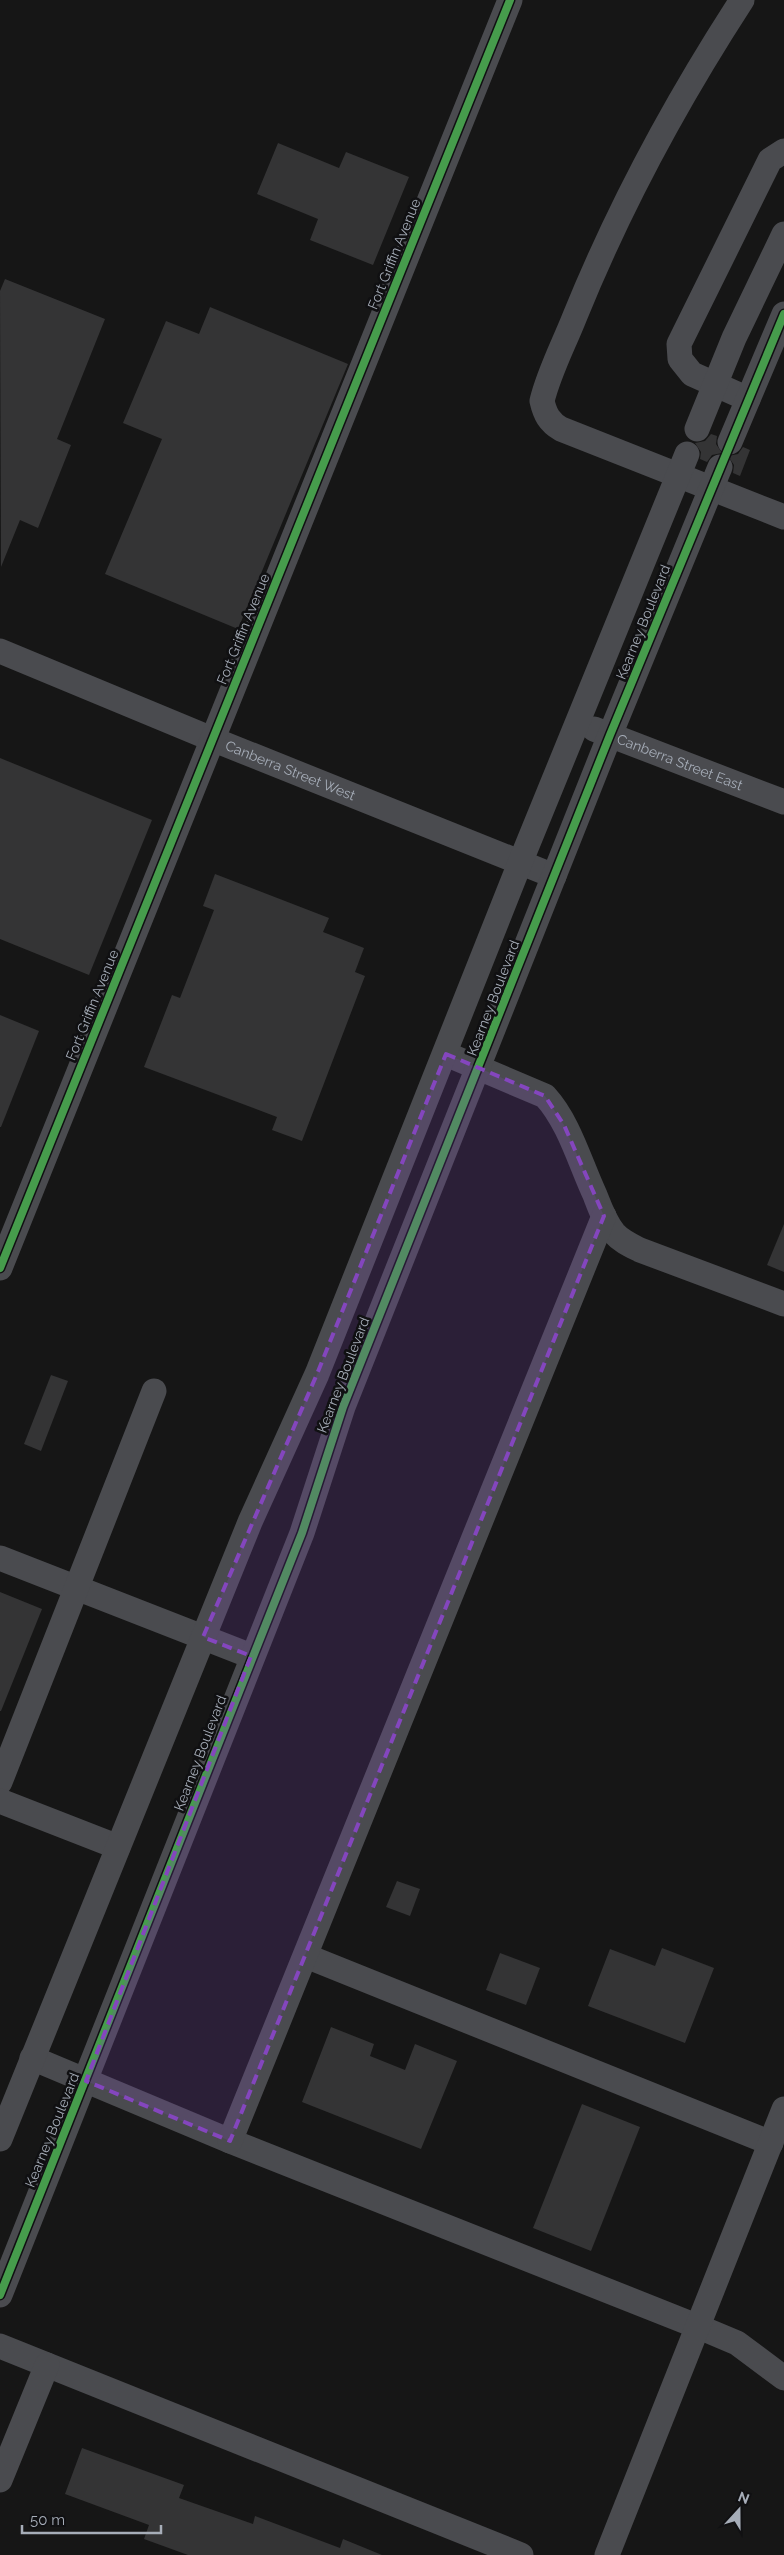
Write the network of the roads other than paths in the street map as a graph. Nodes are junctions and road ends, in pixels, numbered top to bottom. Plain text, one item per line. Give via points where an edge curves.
1 (510, 0) edge
2 (742, 0) edge
3 (784, 152) edge
4 (784, 234) edge
5 (784, 314) edge
6 (714, 385) junction
7 (748, 399) junction
8 (698, 429) dead end
9 (730, 442) dead end
10 (683, 465) junction
11 (716, 478) junction
12 (784, 517) edge
13 (0, 651) edge
14 (578, 722) junction
15 (610, 735) junction
16 (212, 739) junction
17 (784, 802) edge
18 (520, 863) junction
19 (554, 876) junction
20 (446, 1054) junction
21 (479, 1067) junction
22 (604, 1216) junction
23 (0, 1268) edge
24 (784, 1304) edge
25 (154, 1391) dead end
26 (0, 1558) edge
27 (77, 1588) junction
28 (203, 1637) junction
29 (251, 1656) junction
30 (0, 1782) edge
31 (0, 1801) edge
32 (118, 1847) junction
33 (306, 1956) junction
34 (32, 2058) junction
35 (86, 2080) junction
36 (784, 2110) edge
37 (0, 2139) edge
38 (230, 2141) junction
39 (771, 2143) junction
40 (0, 2294) edge
41 (699, 2327) junction
42 (0, 2346) edge
43 (47, 2365) junction
44 (784, 2378) edge
45 (0, 2480) edge
46 (521, 2555) edge
47 (607, 2555) edge

1 - 16 street, Fort Griffin Avenue
2 - 10 street via 704,59 615,222 542,401 553,424
3 - 6 street via 770,160 679,344 680,359 692,374
4 - 6 street
5 - 7 street
6 - 7 street
6 - 8 street
7 - 9 street
10 - 11 street
10 - 14 street, Kearney Boulevard
11 - 12 street
11 - 15 street, Kearney Boulevard
13 - 16 street, Canberra Street West
14 - 15 street, Canberra Street East
14 - 18 street, Kearney Boulevard
15 - 17 street, Canberra Street East
15 - 19 street, Kearney Boulevard
16 - 18 street, Canberra Street West
16 - 23 street, Fort Griffin Avenue
18 - 19 street, Canberra Street West
18 - 20 street, Kearney Boulevard
19 - 21 street, Kearney Boulevard
20 - 21 street
20 - 28 street, Kearney Boulevard via 317,1374
21 - 22 street via 530,1088 545,1096 554,1106
21 - 29 street, Kearney Boulevard via 343,1407 302,1533
22 - 24 street via 619,1237 640,1250
22 - 33 street
25 - 27 street
26 - 27 street
27 - 28 street
27 - 30 street
28 - 29 street
28 - 32 street, Kearney Boulevard
29 - 35 street, Kearney Boulevard
31 - 32 street
32 - 34 street, Kearney Boulevard
33 - 38 street
33 - 39 street
34 - 35 street
34 - 37 street, Kearney Boulevard
35 - 38 street
35 - 40 street, Kearney Boulevard
36 - 39 street
38 - 41 street
39 - 41 street
41 - 44 street via 737,2343
41 - 47 street
42 - 43 street
43 - 45 street
43 - 46 street

